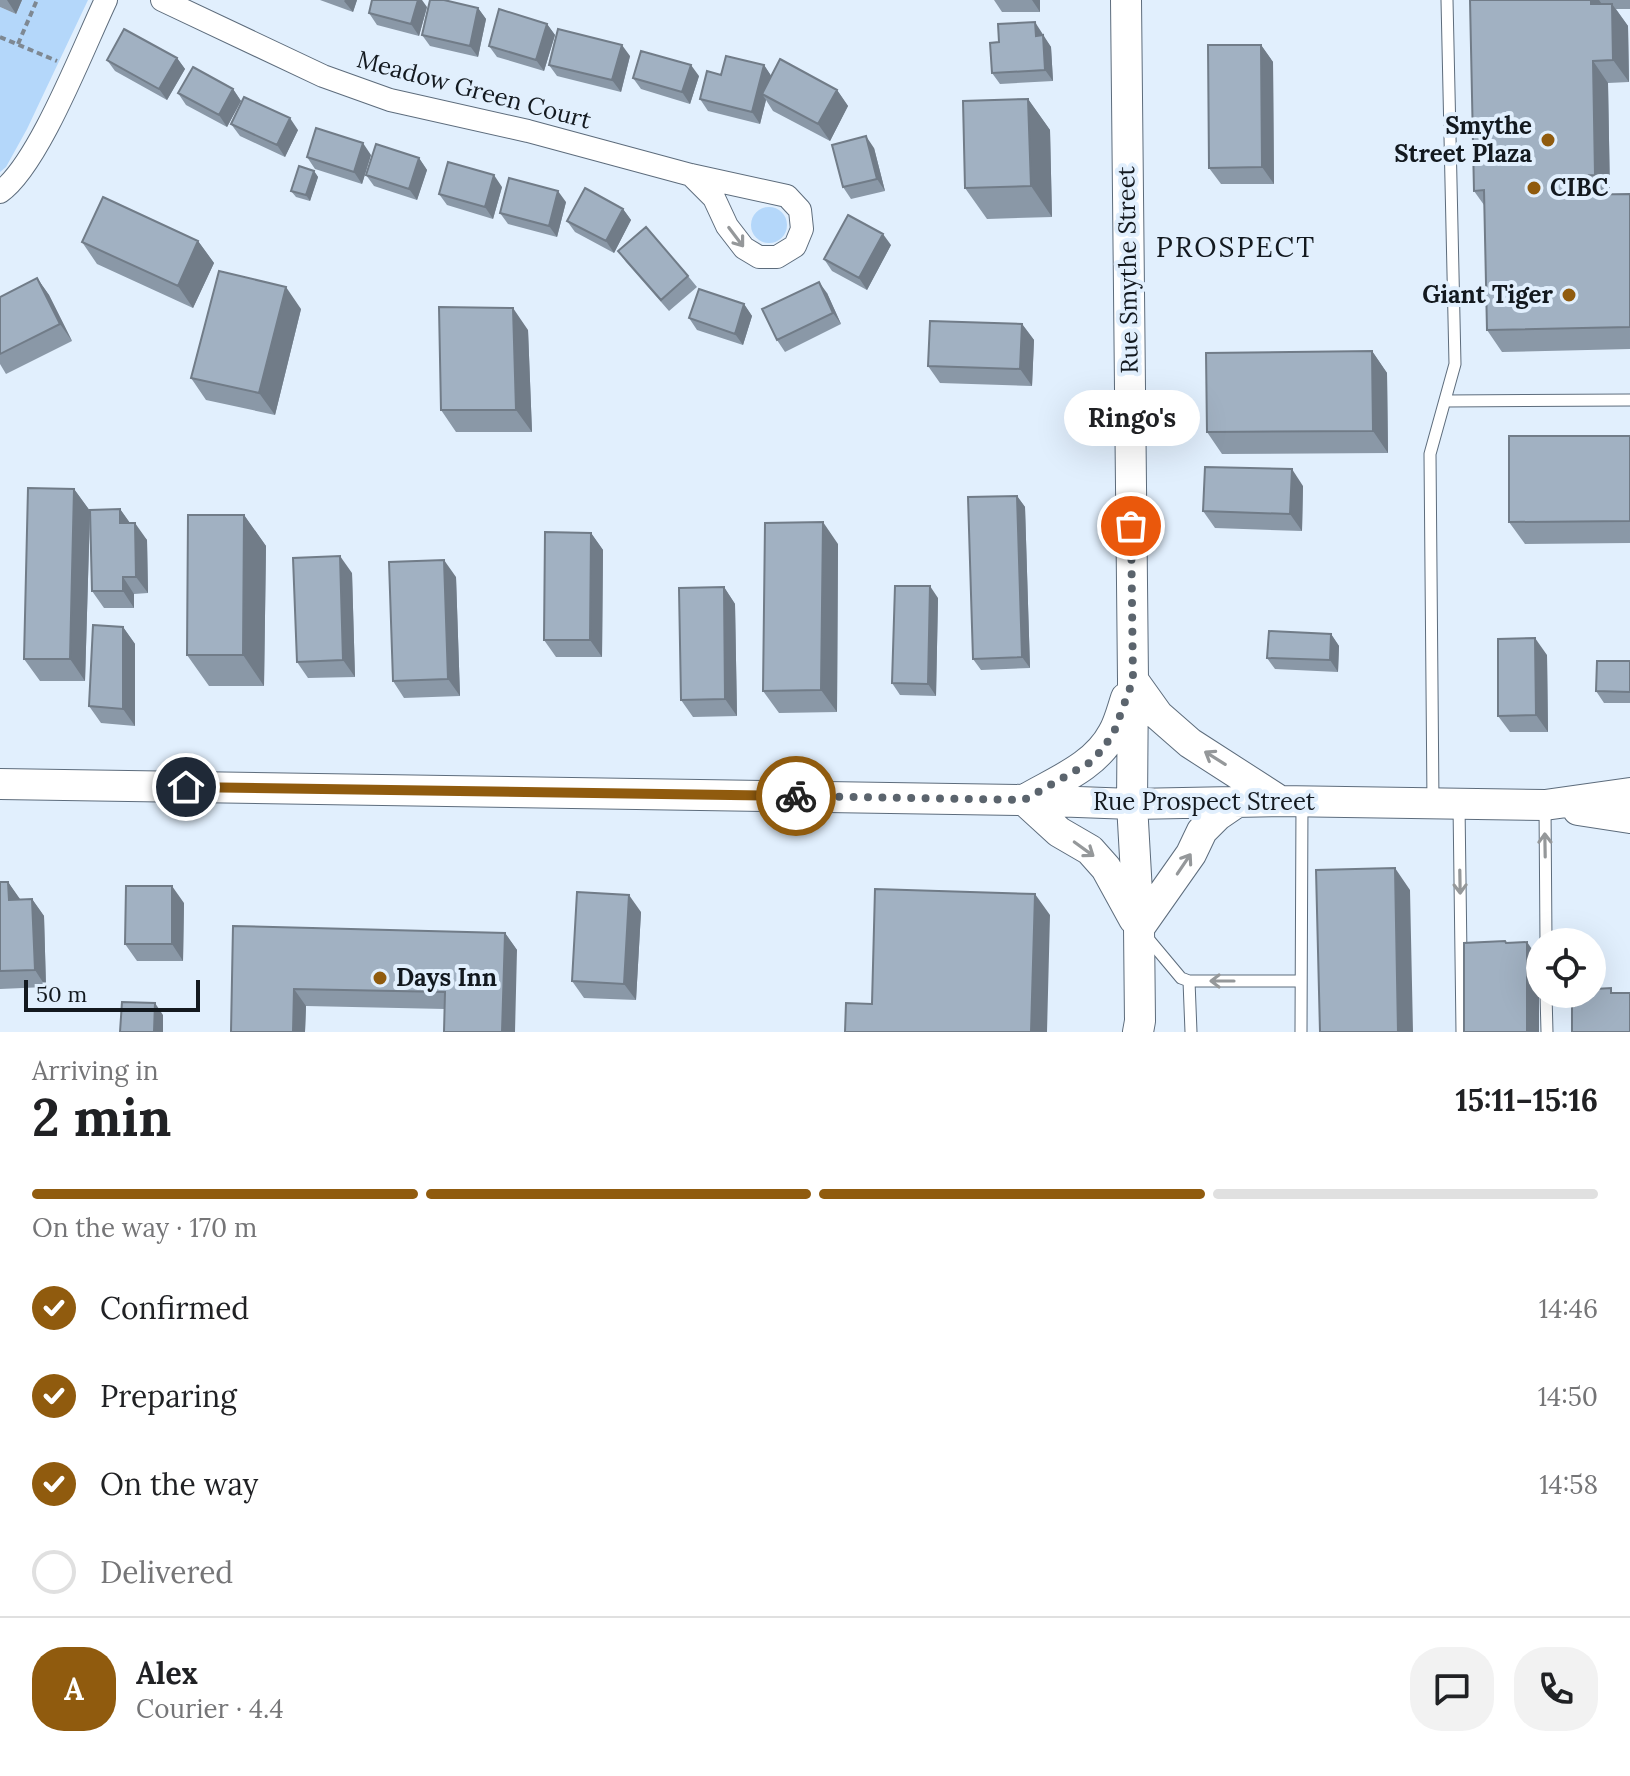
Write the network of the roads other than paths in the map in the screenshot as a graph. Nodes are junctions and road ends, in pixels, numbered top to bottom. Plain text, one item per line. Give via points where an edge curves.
1 (106, 0) edge
2 (162, 0) edge
3 (1126, 0) edge
4 (1447, 0) edge
5 (691, 175) junction
6 (0, 192) edge
7 (1630, 400) edge
8 (1445, 401) junction
9 (1133, 680) junction
10 (0, 784) edge
11 (1630, 793) edge
12 (1024, 800) junction
13 (1291, 801) junction
14 (1237, 802) junction
15 (1132, 804) junction
16 (1446, 804) junction
17 (1545, 805) junction
18 (1630, 818) edge
19 (1139, 928) junction
20 (1546, 928) edge
21 (1189, 981) junction
22 (1300, 981) junction
23 (1546, 1008) edge
24 (1141, 1028) edge
25 (1191, 1032) edge
26 (1301, 1032) edge
27 (1462, 1032) edge
28 (1547, 1032) edge

1 - 6 street via 38,144
2 - 5 street, Meadow Green Court via 323,76 390,100
3 - 9 main road, Rue Smythe Street
4 - 8 lane via 1455,364
5 -> 5 street, Meadow Green Court via 714,198 744,248 759,257 777,257 795,246 802,229 800,210 787,196
7 - 8 lane
8 - 16 lane via 1430,454
9 - 12 main road via 1102,750
13 -> 9 main road via 1190,743 1158,715
9 - 15 main road, Rue Smythe Street
10 - 12 main road, Rue Prospect Street
11 - 17 main road, Rue Prospect Street
12 - 15 main road, Rue Prospect Street
12 -> 19 main road via 1059,832 1090,850
13 - 14 main road, Rue Prospect Street
13 - 16 main road, Rue Prospect Street
13 - 22 lane
14 - 15 main road, Rue Prospect Street
19 -> 14 main road via 1202,831
15 - 19 main road, Rue Smythe Street
16 - 17 main road, Rue Prospect Street
16 -> 27 lane
17 - 18 main road, Rue Prospect Street
20 -> 17 lane
19 - 21 lane
19 - 24 main road, Rue Smythe Street
22 -> 21 lane
21 - 25 lane
22 - 26 lane
23 - 28 lane

